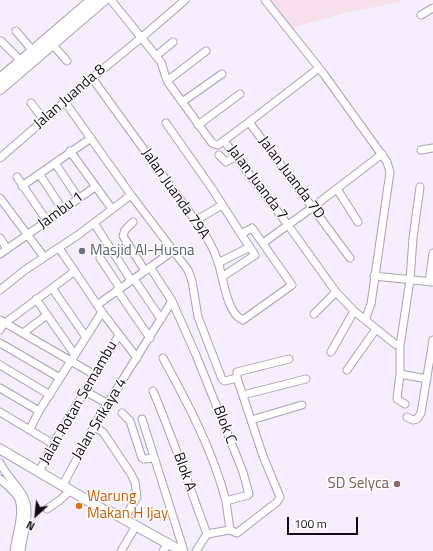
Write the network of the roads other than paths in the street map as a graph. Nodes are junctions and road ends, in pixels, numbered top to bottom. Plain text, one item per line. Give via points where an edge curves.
1 (92, 0) edge
2 (104, 0) edge
3 (111, 0) edge
4 (185, 0) edge
5 (265, 0) edge
6 (433, 8) edge
7 (421, 15) dead end
8 (16, 31) dead end
9 (141, 38) junction
10 (1, 41) dead end
11 (173, 42) dead end
12 (52, 44) junction
13 (206, 51) dead end
14 (33, 55) junction
15 (156, 56) junction
16 (21, 61) junction
17 (67, 61) dead end
18 (321, 71) junction
19 (222, 74) dead end
20 (92, 78) junction
21 (0, 79) edge
22 (167, 81) junction
23 (0, 89) edge
24 (240, 94) dead end
25 (65, 102) junction
26 (182, 102) junction
27 (31, 103) dead end
28 (44, 120) junction
29 (249, 122) junction
30 (166, 123) dead end
31 (198, 125) junction
32 (91, 138) junction
33 (224, 141) junction
34 (433, 148) edge
35 (421, 150) dead end
36 (70, 151) junction
37 (382, 154) junction
38 (219, 155) dead end
39 (236, 156) junction
40 (0, 158) edge
41 (55, 163) junction
42 (40, 175) junction
43 (17, 177) dead end
44 (22, 186) junction
45 (95, 187) junction
46 (420, 187) dead end
47 (337, 189) junction
48 (131, 195) junction
49 (0, 198) edge
50 (79, 198) junction
51 (222, 205) junction
52 (313, 207) junction
53 (112, 209) junction
54 (63, 210) junction
55 (46, 221) junction
56 (195, 221) junction
57 (133, 222) dead end
58 (358, 222) dead end
59 (94, 223) junction
60 (288, 225) junction
61 (241, 234) junction
62 (28, 235) junction
63 (0, 238) edge
64 (262, 243) junction
65 (250, 247) junction
66 (59, 248) junction
67 (8, 249) junction
68 (173, 251) junction
69 (0, 254) edge
70 (433, 254) edge
71 (44, 258) junction
72 (100, 258) dead end
73 (350, 258) dead end
74 (218, 262) junction
75 (147, 269) junction
76 (75, 271) junction
77 (374, 276) junction
78 (222, 277) junction
79 (133, 279) junction
80 (410, 280) junction
81 (431, 282) edge
82 (52, 288) junction
83 (119, 289) junction
84 (0, 290) edge
85 (336, 292) junction
86 (36, 299) junction
87 (172, 301) junction
88 (97, 305) junction
89 (354, 311) junction
90 (102, 312) junction
91 (314, 314) dead end
92 (47, 315) junction
93 (161, 319) junction
94 (365, 320) junction
95 (3, 322) edge
96 (376, 329) junction
97 (0, 330) edge
98 (23, 333) junction
99 (118, 335) junction
100 (86, 337) junction
101 (150, 338) junction
102 (433, 340) edge
103 (0, 343) edge
104 (400, 346) junction
105 (331, 352) dead end
106 (75, 355) junction
107 (138, 358) junction
108 (163, 358) dead end
109 (289, 359) dead end
110 (71, 362) junction
111 (0, 365) edge
112 (347, 370) dead end
113 (400, 374) junction
114 (95, 375) junction
115 (60, 378) junction
116 (237, 378) junction
117 (306, 379) dead end
118 (427, 379) junction
119 (0, 388) edge
120 (86, 391) junction
121 (153, 391) dead end
122 (50, 395) junction
123 (243, 395) junction
124 (108, 404) junction
125 (405, 404) dead end
126 (302, 405) dead end
127 (39, 411) junction
128 (0, 412) edge
129 (122, 413) dead end
130 (407, 417) dead end
131 (142, 419) dead end
132 (251, 420) junction
133 (94, 427) junction
134 (30, 429) junction
135 (0, 442) edge
136 (53, 444) junction
137 (0, 449) edge
138 (154, 458) junction
139 (1, 469) edge
140 (40, 469) junction
141 (0, 479) edge
142 (65, 480) junction
143 (71, 490) junction
144 (226, 501) junction
145 (47, 509) dead end
146 (111, 512) junction
147 (124, 519) junction
148 (136, 526) junction
149 (234, 531) junction
150 (207, 534) junction
151 (166, 548) edge
152 (14, 551) edge
153 (21, 551) edge
154 (121, 551) edge
155 (182, 551) edge
156 (196, 551) edge

1 - 14 highway
2 - 12 highway
3 - 9 street, Jalan Juanda 7
4 - 9 street, Jalan Juanda 8
5 - 18 street
6 - 7 street
8 - 14 street
9 - 15 street, Jalan Juanda 7
9 - 20 street, Jalan Juanda 8
10 - 16 street
11 - 15 street
12 - 14 highway
12 - 17 street
13 - 22 street
14 - 16 highway
14 - 23 highway
15 - 22 street, Jalan Juanda 7 via 162,64
16 - 21 highway
18 - 29 street
18 - 37 street
19 - 26 street
20 - 25 street, Jalan Juanda 8
20 - 56 street, Jalan Juanda 79A
22 - 26 street, Jalan Juanda 7
24 - 31 street
25 - 28 street, Jalan Juanda 8
25 - 32 street
26 - 31 street, Jalan Juanda 7
27 - 28 street
28 - 40 street, Jalan Juanda 8
29 - 33 street, Jalan Juanda 7D
29 - 52 street, Jalan Juanda 7D
30 - 51 street
31 - 33 street, Jalan Juanda 7 via 213,144 217,145
32 - 36 street
32 - 48 street
33 - 39 street, Jalan Juanda 7
34 - 35 street
36 - 41 street
36 - 45 street
37 - 47 street
37 - 77 street via 390,172
38 - 39 street via 226,162
39 - 60 street, Jalan Juanda 7
41 - 42 street
41 - 50 street
42 - 44 street
42 - 54 street
43 - 44 street
44 - 55 street
45 - 50 street, Jambu 1
45 - 53 street
46 - 80 street
47 - 52 street
47 - 58 street
48 - 53 street
48 - 68 street
49 - 62 street
50 - 54 street, Jambu 1
51 - 56 street
51 - 61 street
52 - 60 street
52 - 73 street, Jalan Juanda 7D
53 - 59 street
54 - 55 street, Jambu 1
55 - 62 street, Jambu 1
56 - 74 street, Jalan Juanda 79A
57 - 75 street via 123,236
59 - 66 street
59 - 79 street
60 - 64 street
60 - 85 street, Jalan Juanda 7
61 - 64 street via 252,228
61 - 65 street
62 - 67 street, Jambu 1
62 - 71 street
63 - 67 street
64 - 78 street, Jalan Juanda 79A via 292,285 243,320 227,299
65 - 74 street
65 - 78 street via 255,255
66 - 71 street
66 - 76 street
67 - 69 street, Jambu 1
68 - 75 street
68 - 116 street via 190,274 198,317 222,379 225,382
70 - 81 street
71 - 84 street
72 - 83 street
74 - 78 street, Jalan Juanda 79A
75 - 79 street
75 - 87 street
76 - 82 street
76 - 88 street
77 - 80 street
77 - 94 street via 370,306
79 - 83 street
79 - 93 street
80 - 81 street
80 - 104 street
82 - 86 street
82 - 100 street
83 - 88 street
83 - 101 street
85 - 89 street, Jalan Juanda 7
85 - 91 street
86 - 92 street
86 - 95 street
87 - 93 street, Jalan Srikaya 4
87 - 144 street, Blok C via 227,430 249,492 248,496
88 - 90 street
89 - 94 street, Jalan Juanda 7
89 - 105 street
90 - 99 street
90 - 100 street
92 - 98 street
92 - 106 street
93 - 101 street, Jalan Srikaya 4
94 - 96 street, Jalan Juanda 7
95 - 97 street
95 - 98 street
96 - 104 street, Jalan Juanda 7
96 - 112 street
98 - 110 street
99 - 107 street
99 - 114 street, Jalan Rotan Semambu
100 - 106 street
101 - 107 street, Jalan Srikaya 4
102 - 118 street
103 - 115 street
104 - 113 street
106 - 110 street
107 - 124 street, Jalan Srikaya 4
108 - 144 street via 208,448 221,480
109 - 116 street via 238,372
110 - 114 street
110 - 115 street
111 - 122 street
113 - 118 street
113 - 125 street via 397,399
114 - 120 street, Jalan Rotan Semambu
115 - 122 street
116 - 123 street
117 - 123 street
118 - 130 street via 421,413 417,419
119 - 127 street
120 - 124 street
120 - 136 street, Jalan Rotan Semambu
121 - 150 street, Blok A
122 - 127 street
123 - 132 street
124 - 133 street, Jalan Srikaya 4
126 - 132 street
127 - 134 street
128 - 134 street
129 - 138 street via 130,421 142,458
131 - 138 street
132 - 149 street via 280,497 277,502
133 - 142 street, Jalan Srikaya 4
133 - 147 street via 103,432 135,482 137,497
134 - 136 street
135 - 140 main road
136 - 140 street, Jalan Rotan Semambu
137 - 140 main road
138 - 155 street
139 - 153 street via 23,496 27,508
140 - 142 main road
140 - 143 main road
141 - 152 street via 12,490 20,504
142 - 146 main road via 106,506
143 - 145 street
143 - 146 main road
144 - 149 street
146 - 147 main road
147 - 148 main road
148 - 151 main road
148 - 154 street
149 - 150 street
150 - 156 street
151 - 155 main road

